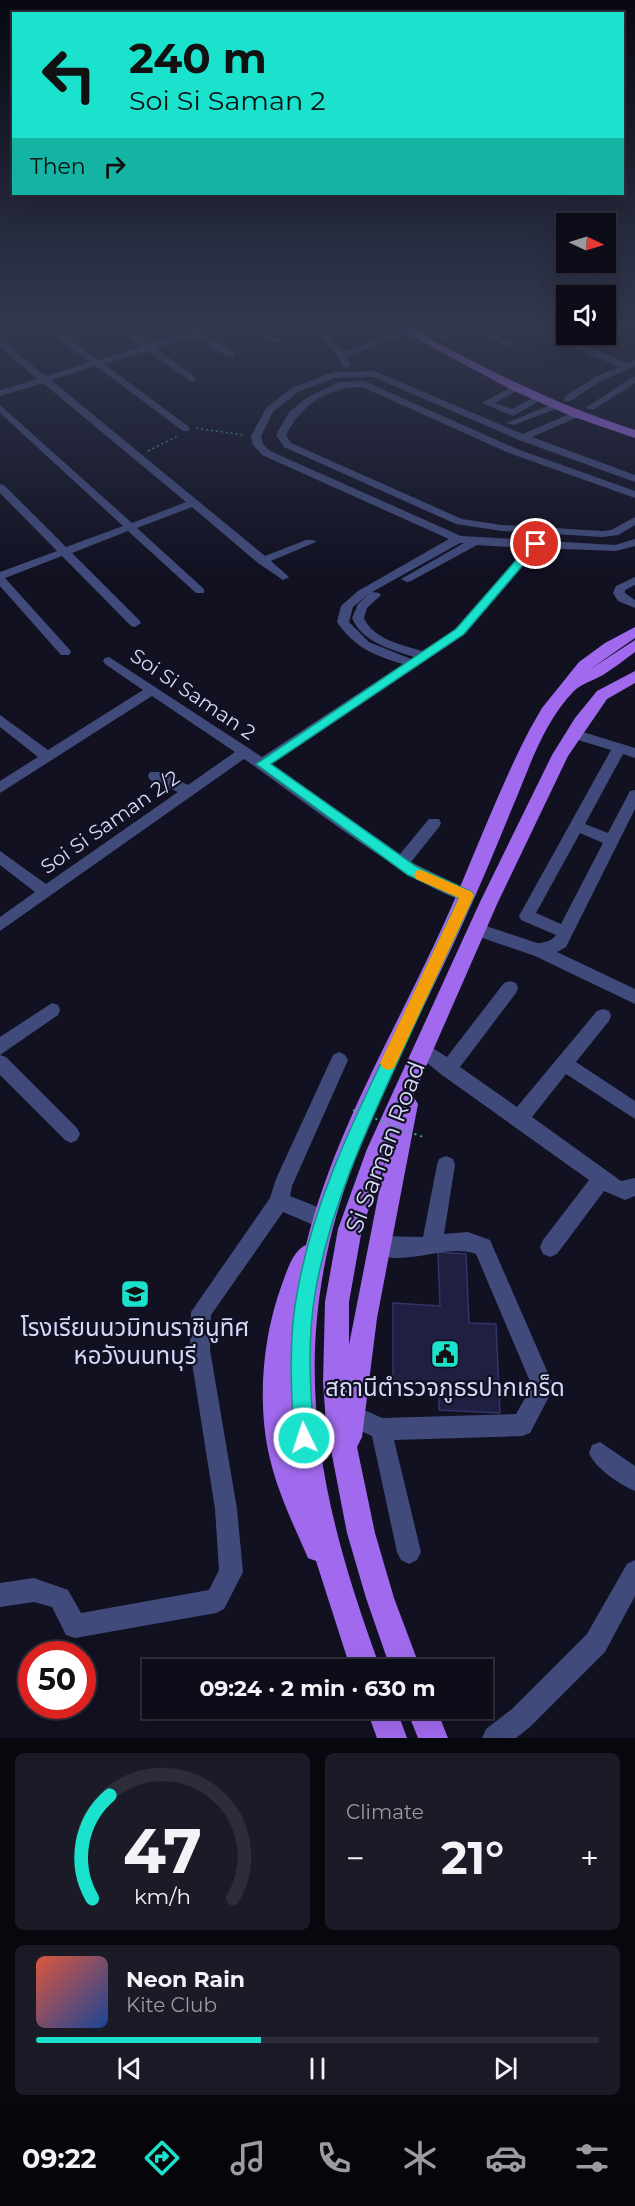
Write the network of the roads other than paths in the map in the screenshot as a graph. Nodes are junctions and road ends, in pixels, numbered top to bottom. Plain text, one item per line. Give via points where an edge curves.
1 (1, 409) edge
2 (80, 409) edge
3 (158, 409) edge
4 (270, 409) edge
5 (298, 409) edge
6 (418, 409) edge
7 (456, 409) edge
8 (502, 409) edge
9 (520, 409) edge
10 (547, 409) edge
11 (564, 409) edge
12 (593, 409) edge
13 (577, 414) junction
14 (12, 419) junction
15 (0, 423) edge
16 (635, 424) edge
17 (497, 428) junction
18 (186, 429) dead end
19 (635, 434) edge
20 (522, 438) junction
21 (635, 479) edge
22 (0, 487) edge
23 (635, 495) edge
24 (193, 503) junction
25 (635, 520) edge
26 (129, 527) junction
27 (458, 539) junction
28 (310, 542) dead end
29 (476, 542) junction
30 (635, 542) edge
31 (536, 544) junction
32 (64, 552) junction
33 (262, 561) junction
34 (0, 577) edge
35 (283, 577) dead end
36 (635, 580) edge
37 (379, 589) junction
38 (200, 591) dead end
39 (635, 604) edge
40 (135, 623) dead end
41 (635, 632) edge
42 (635, 645) edge
43 (65, 652) dead end
44 (418, 659) junction
45 (635, 660) edge
46 (109, 661) dead end
47 (635, 676) edge
48 (570, 686) junction
49 (152, 690) junction
50 (602, 695) junction
51 (0, 720) edge
52 (573, 734) junction
53 (619, 748) junction
54 (243, 753) junction
55 (635, 753) edge
56 (48, 757) junction
57 (262, 764) junction
58 (155, 776) dead end
59 (0, 788) edge
60 (190, 790) junction
61 (635, 795) edge
62 (434, 823) dead end
63 (576, 826) junction
64 (612, 840) junction
65 (0, 857) edge
66 (402, 864) junction
67 (46, 892) junction
68 (467, 896) junction
69 (0, 925) edge
70 (477, 929) junction
71 (565, 932) junction
72 (537, 950) junction
73 (510, 988) dead end
74 (635, 997) edge
75 (52, 1010) dead end
76 (603, 1016) dead end
77 (0, 1047) edge
78 (423, 1050) junction
79 (339, 1060) dead end
80 (0, 1063) edge
81 (564, 1064) junction
82 (448, 1069) junction
83 (413, 1073) junction
84 (635, 1111) edge
85 (519, 1119) junction
86 (71, 1134) dead end
87 (446, 1165) dead end
88 (602, 1178) junction
89 (635, 1187) edge
90 (279, 1202) junction
91 (319, 1232) junction
92 (432, 1244) junction
93 (378, 1246) junction
94 (550, 1248) dead end
95 (351, 1414) junction
96 (381, 1429) junction
97 (600, 1453) dead end
98 (346, 1466) junction
99 (635, 1480) edge
100 (409, 1552) dead end
101 (635, 1572) edge
102 (0, 1595) edge
103 (362, 1659) edge
104 (402, 1659) edge
105 (385, 1719) edge
106 (425, 1719) edge
107 (392, 1738) edge
108 (433, 1738) edge
109 (495, 1738) edge

1 - 14 street
2 - 24 street
3 - 18 street
4 - 27 street via 256,436 266,453
5 - 25 street via 281,435 287,445 460,522 603,534
6 - 23 street via 513,451
7 - 17 street
8 - 9 street via 513,413
10 - 17 street
11 - 13 main road
12 - 16 main road
13 - 19 main road
13 - 20 street
14 - 15 street
14 - 26 street
17 - 20 street
20 - 21 street
22 - 32 street
24 - 26 street
24 - 33 street
26 - 32 street
26 - 38 street
27 - 29 street
27 - 37 street
28 - 33 street
29 - 31 street
29 - 37 street
30 - 31 street via 616,548
31 - 44 street via 460,632
32 - 34 street
32 - 40 street
33 - 35 street
34 - 43 street
36 - 39 street via 620,588 619,593
37 - 44 street via 347,606 343,622 350,635 364,647
41 - 48 main road, Si Saman Road via 588,662
42 - 48 main road
44 - 57 street
45 - 50 main road via 622,669
46 - 49 street, Soi Si Saman 2
47 - 50 main road, Si Saman Road
48 - 68 main road, Si Saman Road via 548,712 530,744
49 - 54 street, Soi Si Saman 2
49 - 56 street
50 - 52 main road, Si Saman Road
51 - 56 street
52 - 53 street
52 - 70 main road, Si Saman Road
53 - 55 street
53 - 63 street
54 - 57 street, Soi Si Saman 2
54 - 60 street, Soi Si Saman 2/2
56 - 59 street
57 - 66 street, Soi Si Saman 2
58 - 60 street
60 - 67 street, Soi Si Saman 2/2
61 - 64 street
62 - 66 street
63 - 64 street
63 - 71 street via 527,916
64 - 71 street
65 - 67 street
66 - 68 street, Soi Si Saman 2
67 - 69 street, Soi Si Saman 2/2
68 - 91 main road, Si Saman Road via 354,1138
70 - 72 street
70 - 78 main road, Si Saman Road
71 - 72 street via 555,947
72 - 74 street
73 - 82 street
75 - 77 street
76 - 81 street
78 - 82 street
78 - 83 main road, Si Saman Road
79 - 90 street
80 - 86 street
81 - 84 street
81 - 85 street
82 - 85 street
83 - 93 main road
83 - 98 main road, Si Saman Road via 362,1191 343,1265 336,1382
85 - 88 street
87 - 92 street
88 - 89 street via 617,1189
88 - 94 street
90 - 91 street via 294,1206
90 - 102 street via 201,1312 200,1350 226,1509 231,1572 216,1601 75,1626 60,1598 34,1590
91 - 103 main road, Si Saman Road via 306,1290 302,1336 304,1438 311,1485 342,1605
92 - 93 street via 417,1248
92 - 96 street via 471,1242 483,1247 543,1387 522,1425
93 - 95 main road
95 - 96 street
95 - 98 main road
96 - 100 street
97 - 99 street
98 - 104 main road, Si Saman Road via 364,1544
101 - 109 street via 596,1643 521,1718
105 - 107 main road
106 - 108 main road

